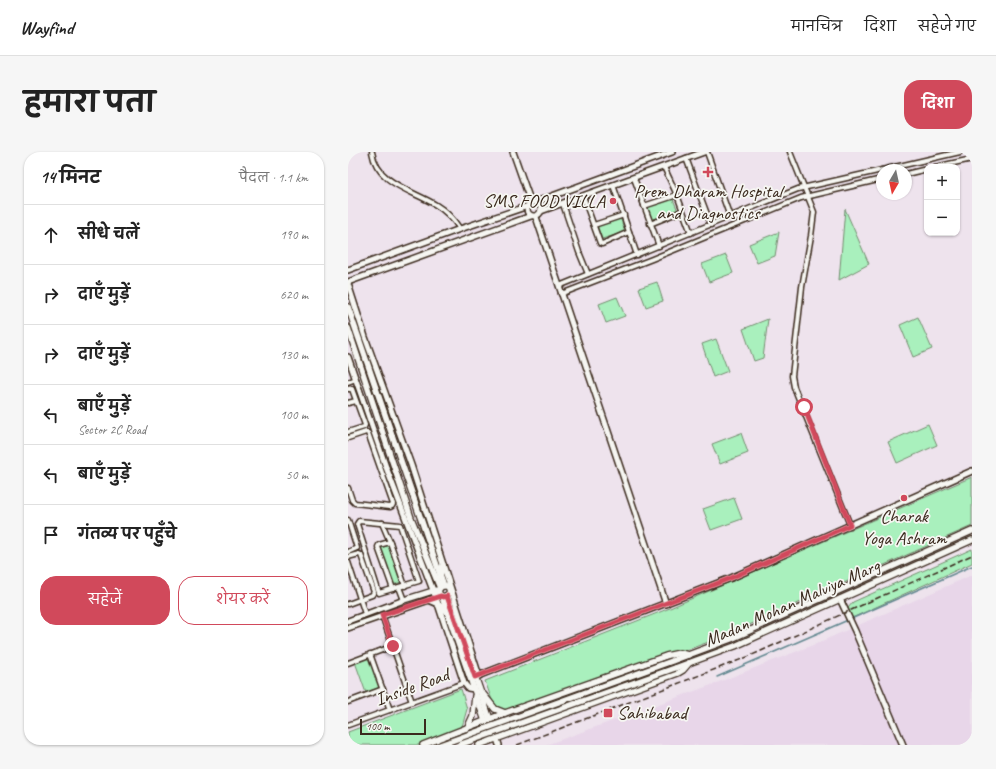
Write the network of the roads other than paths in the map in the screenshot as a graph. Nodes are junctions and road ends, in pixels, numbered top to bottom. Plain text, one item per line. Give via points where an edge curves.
1 (372, 152) edge
2 (513, 152) edge
3 (672, 152) edge
4 (704, 152) edge
5 (707, 152) edge
6 (790, 152) edge
7 (960, 152) edge
8 (664, 153) edge
9 (686, 158) junction
10 (972, 158) edge
11 (912, 164) edge
12 (947, 164) edge
13 (664, 166) junction
14 (924, 170) edge
15 (876, 171) edge
16 (912, 173) edge
17 (634, 178) junction
18 (876, 180) edge
19 (613, 185) junction
20 (804, 188) junction
21 (677, 195) junction
22 (583, 196) junction
23 (808, 196) junction
24 (532, 204) junction
25 (563, 204) junction
26 (644, 206) junction
27 (542, 211) junction
28 (682, 211) junction
29 (624, 215) junction
30 (534, 216) junction
31 (730, 217) junction
32 (650, 224) junction
33 (594, 225) junction
34 (711, 225) junction
35 (460, 229) junction
36 (629, 232) junction
37 (691, 233) junction
38 (659, 246) junction
39 (637, 255) junction
40 (348, 270) edge
41 (588, 274) junction
42 (348, 283) edge
43 (559, 286) junction
44 (561, 294) junction
45 (348, 307) edge
46 (348, 328) edge
47 (348, 357) edge
48 (351, 373) edge
49 (356, 379) junction
50 (348, 382) edge
51 (348, 389) edge
52 (356, 401) junction
53 (348, 403) edge
54 (370, 421) junction
55 (364, 424) junction
56 (348, 432) edge
57 (348, 438) edge
58 (383, 468) junction
59 (972, 471) edge
60 (348, 488) edge
61 (348, 520) edge
62 (382, 523) junction
63 (850, 525) junction
64 (972, 531) edge
65 (353, 536) junction
66 (348, 538) edge
67 (972, 540) edge
68 (390, 542) junction
69 (348, 552) edge
70 (348, 557) edge
71 (348, 562) edge
72 (443, 565) junction
73 (440, 576) junction
74 (353, 578) junction
75 (348, 580) edge
76 (405, 586) junction
77 (399, 587) junction
78 (439, 588) junction
79 (393, 589) junction
80 (442, 596) junction
81 (360, 599) junction
82 (840, 599) junction
83 (404, 600) junction
84 (429, 600) junction
85 (348, 604) edge
86 (666, 604) junction
87 (438, 605) junction
88 (447, 613) junction
89 (365, 614) junction
90 (382, 615) junction
91 (348, 621) edge
92 (348, 628) edge
93 (393, 646) junction
94 (370, 654) junction
95 (688, 655) junction
96 (348, 663) edge
97 (690, 663) junction
98 (477, 676) junction
99 (464, 682) junction
100 (383, 689) junction
101 (476, 691) junction
102 (348, 702) edge
103 (412, 702) junction
104 (390, 710) junction
105 (505, 713) junction
106 (487, 720) junction
107 (348, 725) edge
108 (467, 729) junction
109 (494, 741) edge
110 (423, 745) edge
111 (440, 745) edge
112 (459, 745) edge
113 (479, 745) edge
114 (499, 745) edge
115 (903, 745) edge

1 - 35 street via 380,172 388,180 438,205
2 - 24 street
3 - 8 street
4 - 9 street
5 - 31 street
6 - 20 street
7 - 11 street
8 - 24 street
9 - 13 street
9 - 34 street
10 - 12 street
13 - 17 street
13 - 21 street
14 - 16 street
15 - 20 street
17 - 19 street
17 - 26 street
18 - 23 street
19 - 22 street
19 - 29 street
20 - 23 street
20 - 31 street
21 - 26 street
21 - 28 street
22 - 25 street
22 - 33 street
23 - 44 street
23 - 63 street via 813,219 792,376 794,387
24 - 27 street via 540,205
24 - 30 street via 527,211
24 - 35 street
25 - 27 street
25 - 41 street
26 - 32 street
27 - 30 street
28 - 32 street
28 - 37 street
29 - 33 street
29 - 36 street
30 - 42 street
30 - 43 street
31 - 34 street
32 - 38 street
33 - 36 street via 601,244
34 - 37 street
35 - 40 street
36 - 39 street
37 - 38 street
38 - 39 street
39 - 41 street
41 - 43 street
42 - 72 street
43 - 44 street
44 - 86 street
45 - 73 main road
46 - 78 main road via 411,518
47 - 48 street
48 - 49 street
49 - 50 street
49 - 54 street
51 - 52 street via 352,389
52 - 53 street
52 - 55 street
54 - 55 street
54 - 58 street
55 - 56 street via 364,427
57 - 58 street via 368,432
58 - 60 street via 393,504 391,506 355,503
58 - 78 street
59 - 63 street
61 - 65 street
62 - 68 street
62 - 76 street via 401,526 419,580
62 - 79 street via 357,522 379,593
63 - 86 street
64 - 95 main road, Madan Mohan Malviya Marg via 731,639
65 - 66 street
65 - 69 street via 357,549
67 - 82 main road, Madan Mohan Malviya Marg
68 - 76 street
68 - 79 street via 378,547
70 - 81 street via 361,555 374,592
71 - 74 street
72 - 73 main road
72 - 98 street
73 - 78 main road
74 - 75 street
74 - 81 street
76 - 77 street
77 - 79 street
77 - 83 street
78 - 80 main road via 438,592
78 - 80 main road via 447,587 449,590
78 - 83 street
80 - 84 street
80 - 87 street
80 - 88 main road
80 - 98 main road
81 - 85 street
81 - 89 street
82 - 97 main road, Madan Mohan Malviya Marg via 735,646
82 - 115 street
83 - 89 street
84 - 87 main road
84 - 90 street
86 - 98 street
87 - 88 main road
87 - 99 street
88 - 101 main road
89 - 91 street
90 - 92 street
90 - 93 street
93 - 94 street
93 - 103 street
94 - 96 street
94 - 100 street
95 - 105 main road via 680,653 666,656
95 - 111 main road, Madan Mohan Malviya Marg, bridge
97 - 109 main road via 678,673
97 - 112 main road, bridge
98 - 101 main road
99 - 101 street via 468,688
99 - 103 street, Inside Road
100 - 102 street
100 - 104 street
101 - 105 main road via 495,709
101 - 106 main road
101 - 108 main road via 473,716
103 - 104 street, Inside Road
104 - 107 street, Inside Road
105 - 106 main road
106 - 108 main road
106 - 109 main road
108 - 110 main road
109 - 113 main road
109 - 114 street

